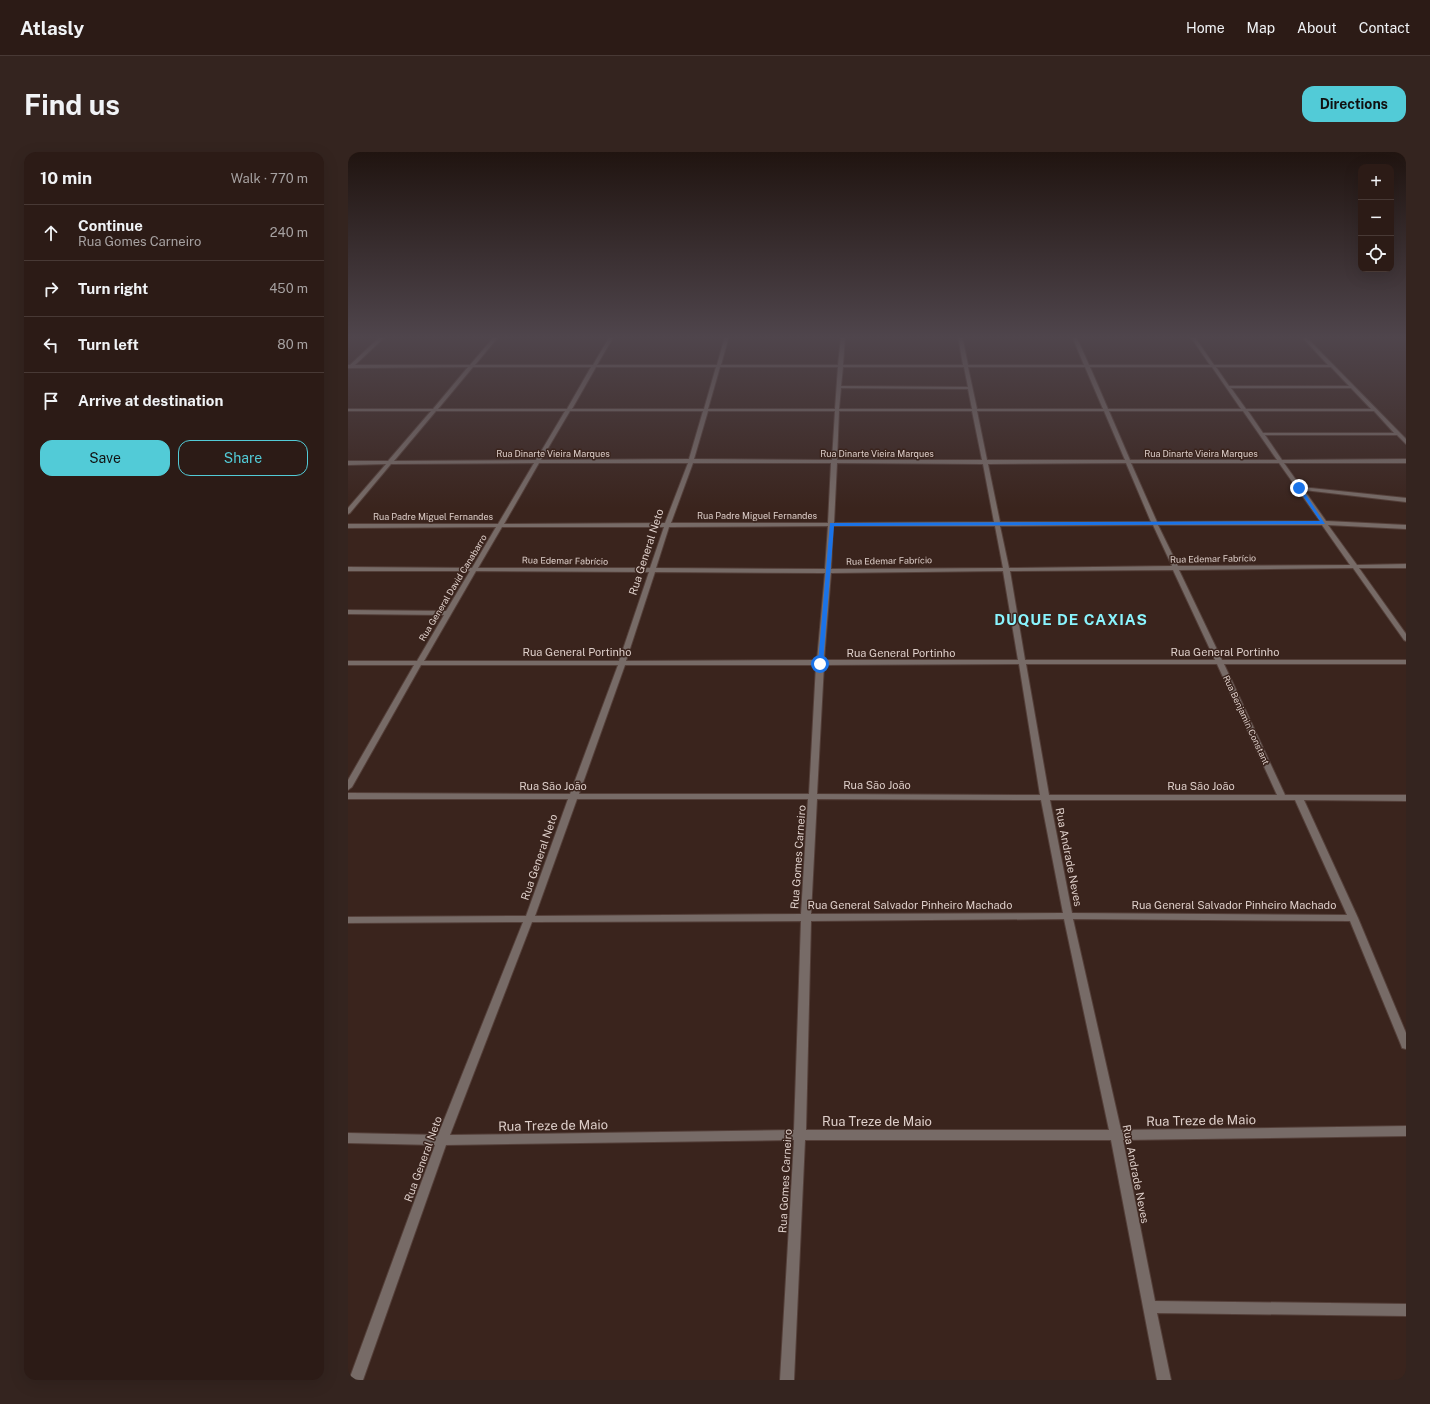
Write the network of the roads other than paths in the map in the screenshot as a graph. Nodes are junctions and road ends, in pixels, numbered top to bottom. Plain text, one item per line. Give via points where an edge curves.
1 (448, 393) edge
2 (579, 393) edge
3 (710, 393) edge
4 (838, 393) edge
5 (970, 393) edge
6 (1098, 393) edge
7 (1233, 393) edge
8 (1358, 393) edge
9 (348, 410) edge
10 (434, 410) junction
11 (569, 410) junction
12 (705, 410) junction
13 (837, 410) junction
14 (975, 410) junction
15 (1245, 410) junction
16 (1374, 410) junction
17 (1106, 411) junction
18 (1261, 434) junction
19 (1398, 434) junction
20 (1406, 442) edge
21 (691, 461) junction
22 (1406, 461) edge
23 (538, 462) junction
24 (836, 462) junction
25 (984, 462) junction
26 (1128, 462) junction
27 (1282, 462) junction
28 (348, 463) edge
29 (389, 463) junction
30 (1299, 488) junction
31 (1406, 500) edge
32 (348, 512) edge
33 (1323, 523) junction
34 (832, 524) junction
35 (1156, 524) junction
36 (667, 525) junction
37 (997, 525) junction
38 (348, 526) edge
39 (501, 526) junction
40 (1406, 526) edge
41 (1355, 566) junction
42 (1406, 566) edge
43 (348, 568) edge
44 (1176, 568) junction
45 (474, 569) junction
46 (1006, 569) junction
47 (653, 571) junction
48 (828, 571) junction
49 (348, 612) edge
50 (448, 612) junction
51 (1406, 639) edge
52 (348, 662) edge
53 (1406, 662) edge
54 (419, 663) junction
55 (622, 663) junction
56 (1023, 663) junction
57 (1219, 663) junction
58 (820, 664) junction
59 (348, 787) edge
60 (348, 796) edge
61 (814, 796) junction
62 (572, 797) junction
63 (1045, 797) junction
64 (1282, 797) junction
65 (1298, 798) junction
66 (1406, 798) edge
67 (1068, 916) junction
68 (806, 917) junction
69 (1352, 918) junction
70 (529, 919) junction
71 (348, 920) edge
72 (1406, 1045) edge
73 (1406, 1131) edge
74 (800, 1135) junction
75 (1116, 1135) junction
76 (348, 1138) edge
77 (442, 1140) junction
78 (1150, 1307) junction
79 (1406, 1310) edge
80 (356, 1380) edge
81 (787, 1380) edge
82 (1164, 1380) edge

1 - 10 street
2 - 11 street, Rua General David Canabarro
3 - 12 street, Rua General Neto
4 - 13 street, Rua Gomes Carneiro
5 - 14 street, Rua Andrade Neves
6 - 17 street, Rua Benjamin Constant
7 - 15 street
8 - 16 street
9 - 10 street
10 - 11 street
10 - 29 street
11 - 12 street
11 - 23 street, Rua General David Canabarro
12 - 13 street
12 - 21 street, Rua General Neto
13 - 14 street
13 - 24 street, Rua Gomes Carneiro
14 - 17 street
14 - 25 street, Rua Andrade Neves
15 - 16 street
15 - 17 street
15 - 18 street
16 - 19 street
17 - 26 street, Rua Benjamin Constant
18 - 19 street
18 - 27 street
19 - 20 street
21 - 23 street, Rua Dinarte Vieira Marques
21 - 24 street, Rua Dinarte Vieira Marques
21 - 36 street, Rua General Neto
22 - 27 street, Rua Dinarte Vieira Marques
23 - 29 street, Rua Dinarte Vieira Marques
23 - 39 street, Rua General David Canabarro
24 - 25 street, Rua Dinarte Vieira Marques
24 - 34 street, Rua Gomes Carneiro
25 - 26 street, Rua Dinarte Vieira Marques
25 - 37 street, Rua Andrade Neves
26 - 27 street, Rua Dinarte Vieira Marques
26 - 35 street, Rua Benjamin Constant
27 - 30 street
28 - 29 street, Rua Dinarte Vieira Marques
29 - 32 street
30 - 31 street
30 - 33 street
33 - 35 street, Rua Padre Miguel Fernandes
33 - 40 street, Rua Padre Miguel Fernandes
33 - 41 street
34 - 36 street, Rua Padre Miguel Fernandes
34 - 37 street, Rua Padre Miguel Fernandes
34 - 48 street, Rua Gomes Carneiro
35 - 37 street, Rua Padre Miguel Fernandes
35 - 44 street, Rua Benjamin Constant
36 - 39 street, Rua Padre Miguel Fernandes
36 - 47 street, Rua General Neto
37 - 46 street, Rua Andrade Neves
38 - 39 street, Rua Padre Miguel Fernandes
39 - 45 street, Rua General David Canabarro
41 - 42 street, Rua Edemar Fabrício
41 - 44 street, Rua Edemar Fabrício
41 - 51 street
43 - 45 street, Rua Edemar Fabrício
44 - 46 street, Rua Edemar Fabrício
44 - 57 street, Rua Benjamin Constant
45 - 47 street, Rua Edemar Fabrício
45 - 50 street, Rua General David Canabarro
46 - 48 street, Rua Edemar Fabrício
46 - 56 street, Rua Andrade Neves
47 - 48 street, Rua Edemar Fabrício
47 - 55 street, Rua General Neto
48 - 58 street, Rua Gomes Carneiro
49 - 50 street
50 - 54 street, Rua General David Canabarro
52 - 54 street, Rua General Portinho
53 - 57 street, Rua General Portinho
54 - 55 street, Rua General Portinho
54 - 59 street, Rua General David Canabarro
55 - 58 street, Rua General Portinho
55 - 62 street, Rua General Neto
56 - 57 street, Rua General Portinho
56 - 58 street, Rua General Portinho
56 - 63 street, Rua Andrade Neves
57 - 64 street, Rua Benjamin Constant
58 - 61 street, Rua Gomes Carneiro
60 - 62 street, Rua São João
61 - 62 street, Rua São João
61 - 63 street, Rua São João
61 - 68 street, Rua Gomes Carneiro
62 - 70 street, Rua General Neto
63 - 64 street, Rua São João
63 - 67 street, Rua Andrade Neves
64 - 65 street, Rua São João
65 - 66 street, Rua São João
65 - 69 street
67 - 68 street, Rua General Salvador Pinheiro Machado
67 - 69 street, Rua General Salvador Pinheiro Machado
67 - 75 street, Rua Andrade Neves
68 - 70 street, Rua General Salvador Pinheiro Machado
68 - 74 street, Rua Gomes Carneiro
69 - 72 street
70 - 71 street, Rua General Salvador Pinheiro Machado
70 - 77 street, Rua General Neto
73 - 75 street, Rua Treze de Maio
74 - 75 street, Rua Treze de Maio
74 - 77 street, Rua Treze de Maio
74 - 81 street, Rua Gomes Carneiro
75 - 78 street, Rua Andrade Neves
76 - 77 street, Rua Treze de Maio
77 - 80 street, Rua General Neto
78 - 79 street
78 - 82 street, Rua Andrade Neves

